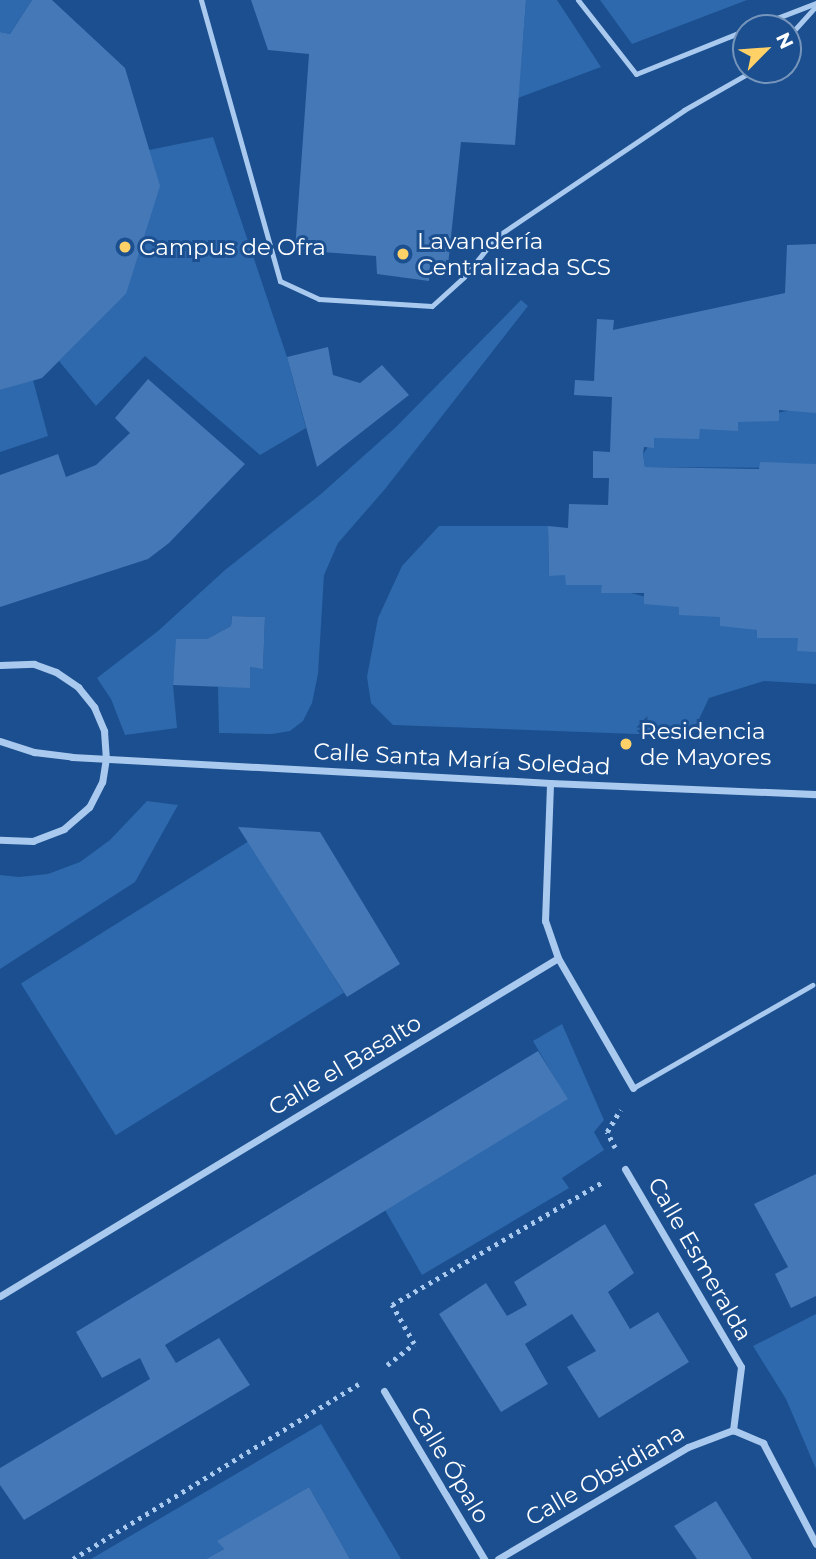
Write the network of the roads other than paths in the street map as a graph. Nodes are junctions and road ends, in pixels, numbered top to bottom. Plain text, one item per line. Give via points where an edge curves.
1 (201, 0) edge
2 (578, 0) edge
3 (816, 4) edge
4 (789, 14) edge
5 (802, 20) edge
6 (732, 36) edge
7 (732, 83) edge
8 (0, 665) edge
9 (0, 741) edge
10 (106, 758) junction
11 (550, 783) junction
12 (816, 794) edge
13 (0, 840) edge
14 (558, 958) junction
15 (813, 985) dead end
16 (633, 1088) joint
17 (625, 1169) road end
18 (0, 1296) edge
19 (384, 1391) road end
20 (733, 1430) junction
21 (816, 1544) edge
22 (484, 1559) edge
23 (498, 1559) edge

1 - 7 lane via 280,281 319,299 432,306 464,278 496,237
2 - 6 lane via 636,74
3 - 4 lane
3 - 5 lane
8 - 10 street via 34,664 78,687 94,707 104,731
9 - 10 street, Calle Santa María Soledad via 47,754
10 - 11 street, Calle Santa María Soledad
10 - 13 street via 102,782 89,807 64,829 33,841
11 - 12 street, Calle Santa María Soledad
11 - 14 street via 545,921
14 - 16 street
14 - 18 street, Calle el Basalto
15 - 16 lane
17 - 20 street, Calle Esmeralda via 741,1367
19 - 22 street, Calle Ópalo
20 - 21 street via 763,1443
20 - 23 street, Calle Obsidiana via 688,1447

